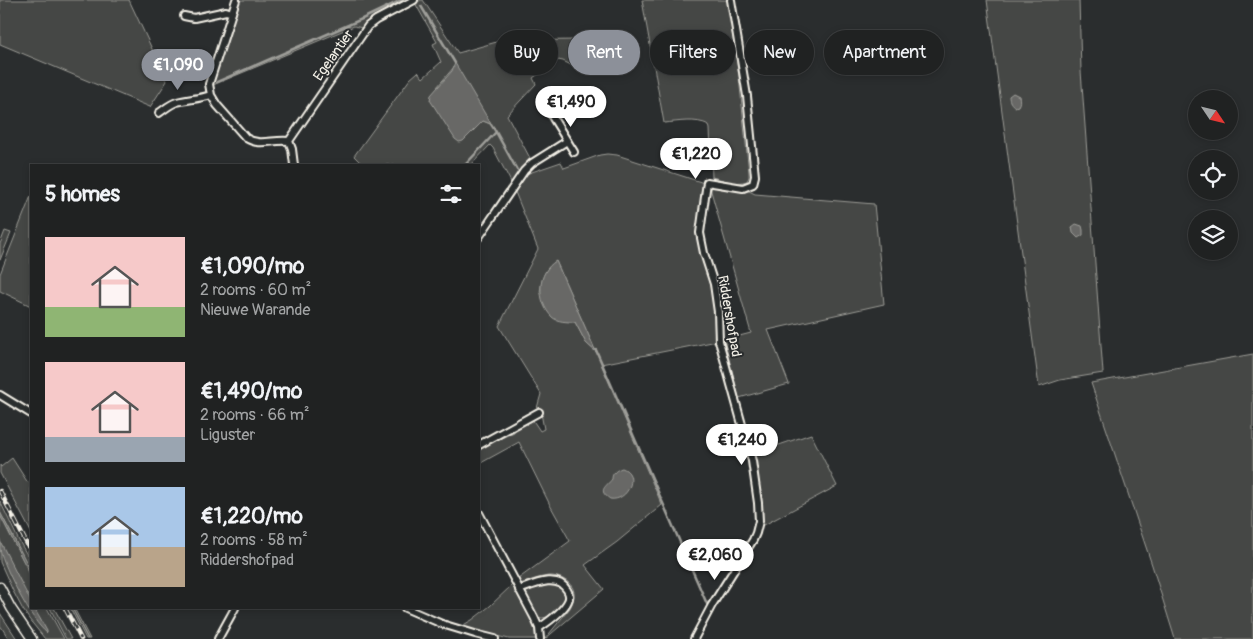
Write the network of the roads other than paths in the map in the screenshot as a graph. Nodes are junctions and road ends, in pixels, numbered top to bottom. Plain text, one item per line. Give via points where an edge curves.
1 (236, 0) edge
2 (414, 0) edge
3 (731, 0) edge
4 (232, 13) junction
5 (184, 16) dead end
6 (211, 95) junction
7 (551, 110) dead end
8 (159, 113) dead end
9 (289, 141) junction
10 (567, 141) junction
11 (574, 152) dead end
12 (294, 164) edge
13 (480, 236) edge
14 (0, 396) edge
15 (539, 412) dead end
16 (30, 413) edge
17 (480, 444) edge
18 (480, 515) edge
19 (0, 587) edge
20 (519, 590) junction
21 (234, 609) edge
22 (407, 609) edge
23 (539, 628) junction
24 (32, 639) edge
25 (218, 639) edge
26 (495, 639) edge
27 (540, 639) edge
28 (694, 639) edge

1 - 4 street
2 - 9 street, Egelantier via 368,26
3 - 28 street, Riddershofpad via 755,176 753,184 743,188 707,182 700,233 714,284 719,341 752,461 759,521 756,533
4 - 5 street via 226,11 194,18
4 - 6 street via 209,84
6 - 8 street via 177,102
6 - 9 street via 252,142
7 - 10 street
9 - 12 street
10 - 11 street
10 - 13 street via 524,171
14 - 16 street
15 - 17 street
18 - 20 street
19 - 24 street
20 - 23 street
20 - 23 street via 539,582 556,582 568,592 567,603
21 - 25 street
22 - 26 street via 442,624
23 - 27 street

